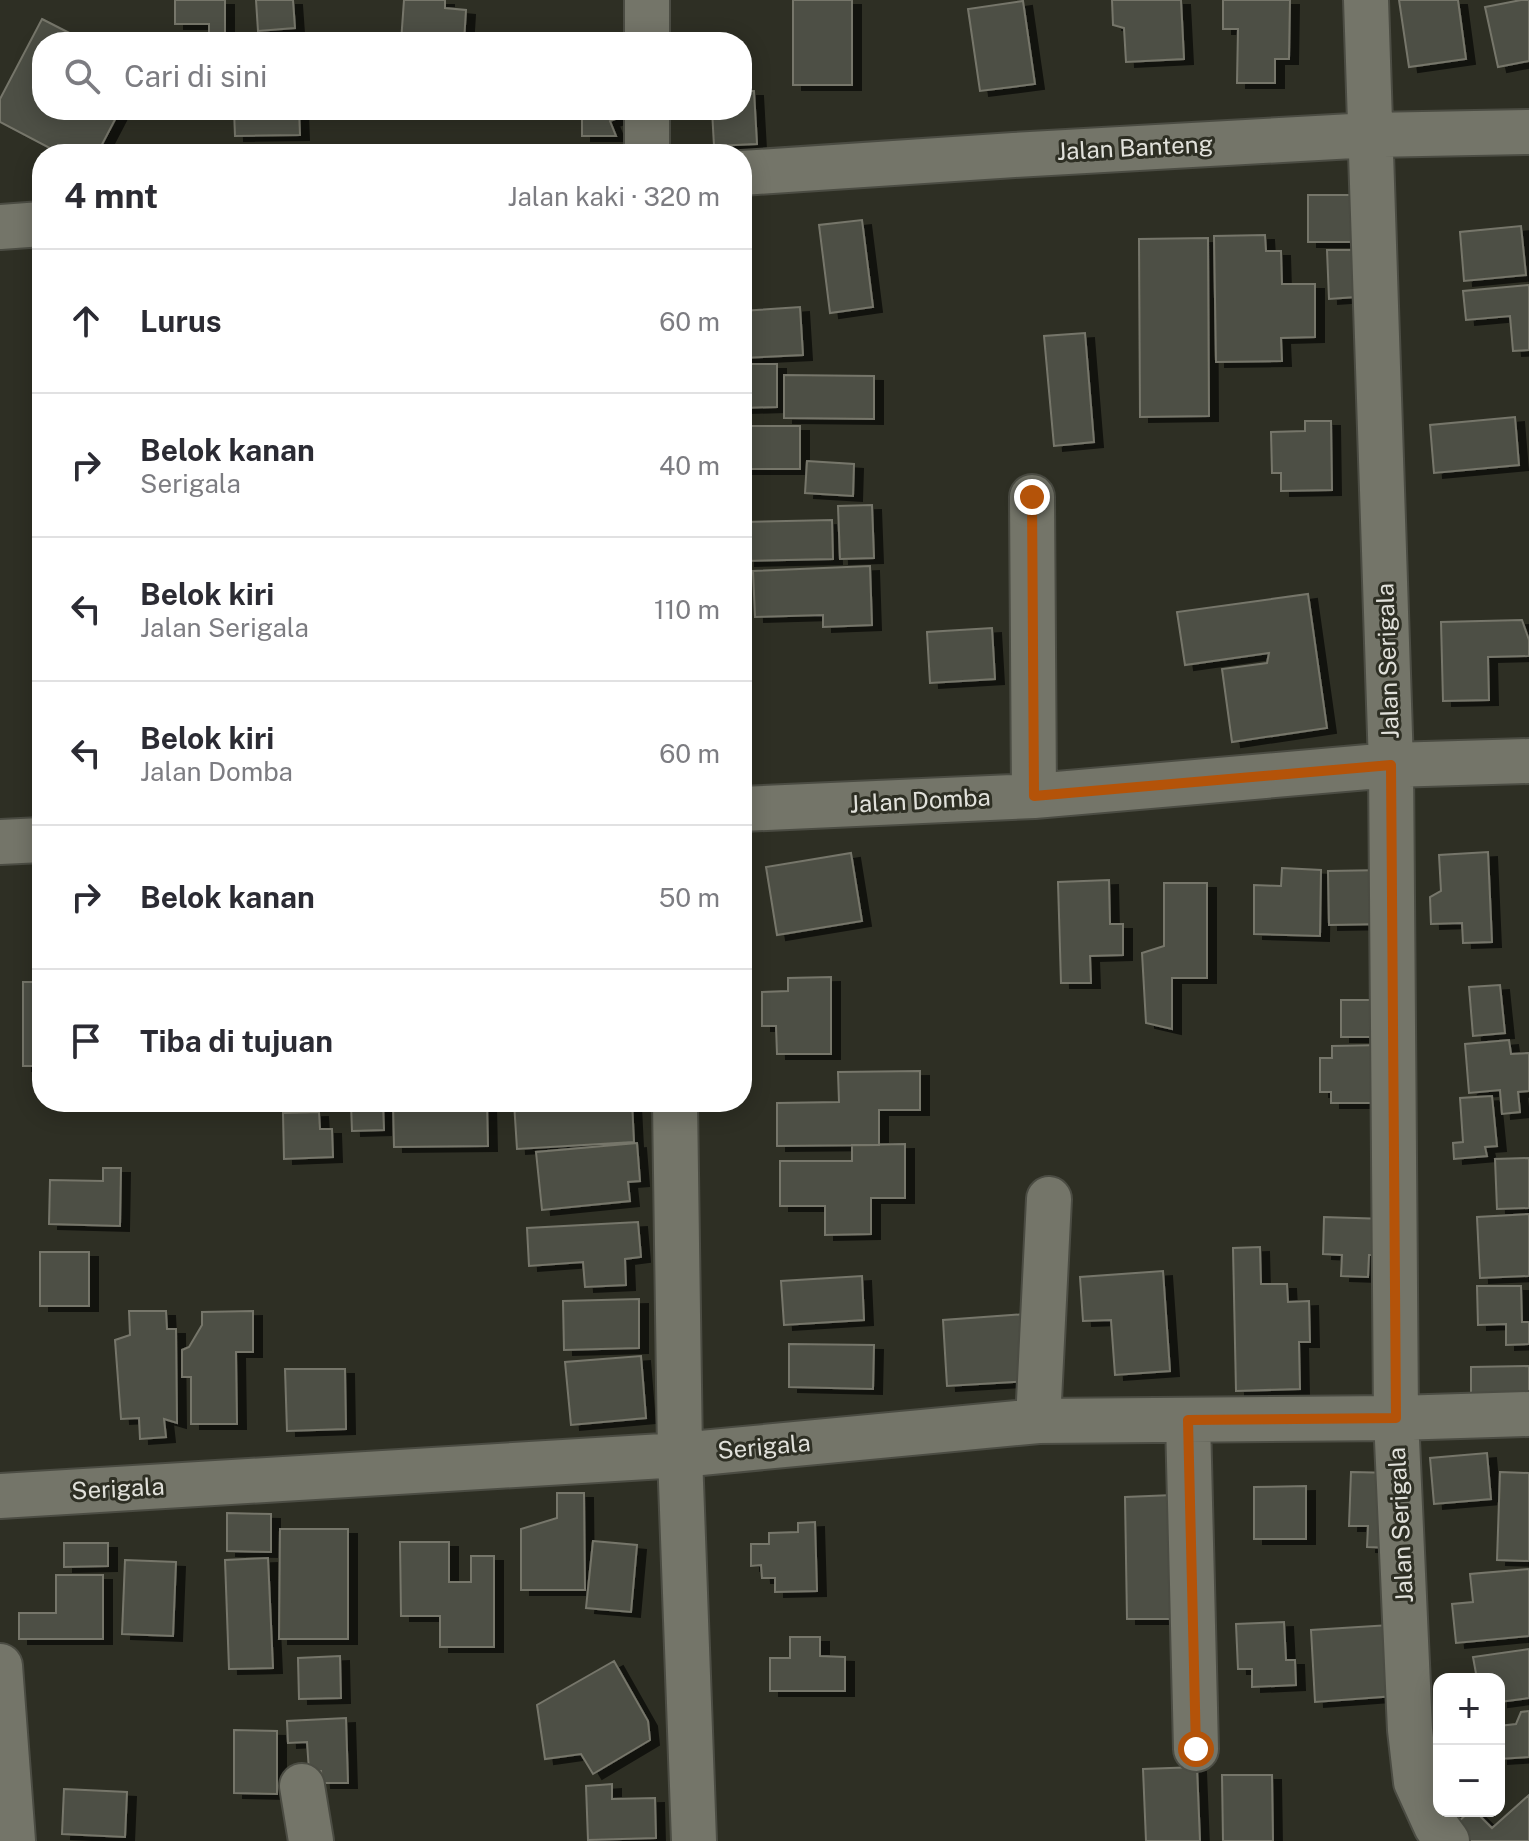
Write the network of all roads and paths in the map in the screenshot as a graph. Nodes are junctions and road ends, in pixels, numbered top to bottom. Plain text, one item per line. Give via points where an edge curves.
1 (647, 0) edge
2 (1366, 0) edge
3 (647, 32) edge
4 (647, 120) edge
5 (1529, 132) edge
6 (1371, 135) junction
7 (647, 144) edge
8 (752, 172) edge
9 (32, 225) edge
10 (0, 227) edge
11 (1032, 497) dead end
12 (1529, 761) edge
13 (1391, 765) junction
14 (1034, 796) junction
15 (752, 809) edge
16 (32, 840) edge
17 (0, 842) edge
18 (675, 1112) edge
19 (1049, 1199) dead end
20 (1529, 1414) edge
21 (1396, 1418) junction
22 (1188, 1420) junction
23 (1038, 1421) junction
24 (680, 1455) junction
25 (0, 1496) edge
26 (0, 1666) edge
27 (1196, 1749) dead end
28 (302, 1786) dead end
29 (1437, 1836) edge
30 (13, 1841) edge
31 (311, 1841) edge
32 (694, 1841) edge

1 - 3 street
2 - 6 street, Jalan Serigala
4 - 7 street
5 - 6 street, Jalan Banteng
6 - 8 street, Jalan Banteng
6 - 13 street, Jalan Serigala
9 - 10 street
11 - 14 street
12 - 13 street, Jalan Domba
13 - 14 street, Jalan Domba
13 - 21 street, Jalan Serigala
14 - 15 street, Jalan Domba
16 - 17 street
18 - 24 street
19 - 23 street
20 - 21 street, Serigala
21 - 22 street, Serigala
21 - 29 street, Jalan Serigala via 1410,1730 1416,1782
22 - 23 street, Serigala
22 - 27 street
23 - 24 street, Serigala
24 - 25 street, Serigala
24 - 32 street
26 - 30 street
28 - 31 street

